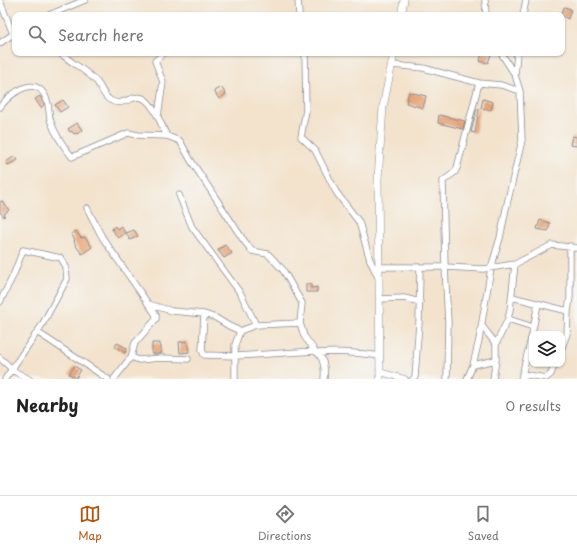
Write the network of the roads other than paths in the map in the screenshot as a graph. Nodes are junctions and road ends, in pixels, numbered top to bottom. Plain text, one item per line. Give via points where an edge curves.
1 (85, 0) edge
2 (298, 0) edge
3 (404, 0) edge
4 (485, 0) edge
5 (526, 0) edge
6 (0, 1) edge
7 (56, 12) edge
8 (298, 12) edge
9 (402, 12) edge
10 (486, 12) edge
11 (524, 12) edge
12 (12, 29) edge
13 (12, 35) edge
14 (0, 43) edge
15 (64, 56) edge
16 (161, 56) edge
17 (305, 56) edge
18 (394, 56) edge
19 (502, 56) edge
20 (517, 56) edge
21 (392, 65) junction
22 (515, 75) junction
23 (479, 83) junction
24 (520, 91) junction
25 (0, 107) edge
26 (158, 117) junction
27 (167, 136) junction
28 (179, 195) dead end
29 (87, 208) dead end
30 (570, 246) junction
31 (577, 248) edge
32 (515, 264) junction
33 (420, 266) junction
34 (378, 267) junction
35 (445, 267) junction
36 (491, 268) junction
37 (379, 278) junction
38 (512, 297) junction
39 (379, 299) junction
40 (0, 302) edge
41 (420, 302) junction
42 (148, 304) junction
43 (538, 304) junction
44 (568, 311) junction
45 (204, 314) junction
46 (508, 319) junction
47 (300, 323) junction
48 (256, 325) junction
49 (482, 326) junction
50 (533, 327) junction
51 (240, 331) junction
52 (532, 331) edge
53 (37, 332) junction
54 (565, 339) edge
55 (496, 344) junction
56 (529, 347) edge
57 (317, 352) junction
58 (236, 356) junction
59 (380, 356) junction
60 (0, 358) edge
61 (131, 358) junction
62 (188, 359) dead end
63 (496, 360) junction
64 (473, 365) junction
65 (554, 367) edge
66 (13, 370) junction
67 (380, 376) edge
68 (522, 377) edge
69 (5, 379) edge
70 (29, 379) edge
71 (108, 379) edge
72 (114, 379) edge
73 (235, 379) edge
74 (324, 379) edge
75 (405, 379) edge
76 (413, 379) edge
77 (447, 379) edge
78 (467, 379) edge
79 (493, 379) edge

1 - 7 street
2 - 8 street
3 - 9 street
4 - 10 street
5 - 11 street
6 - 12 street
13 - 14 street
15 - 26 street via 94,79 109,99 118,103 142,97
16 - 26 street via 155,61 163,86
17 - 37 street via 306,110 301,137 314,150 334,190 359,222 370,260
18 - 21 street
19 - 22 street
20 - 22 street
21 - 23 street via 423,68
21 - 34 street via 383,107 378,179
22 - 24 street
23 - 24 street via 501,85
23 - 35 street via 457,168 443,181
24 - 36 street via 522,140
25 - 27 street via 24,87 41,89 49,104 52,125 72,157 128,133
26 - 27 street
27 - 47 street via 180,141 216,200 252,251 268,254 283,270 302,302
28 - 48 street via 192,227 240,294
29 - 42 street via 102,236
30 - 31 street
30 - 32 street via 552,245
30 - 44 street
32 - 36 street
32 - 38 street
33 - 34 street
33 - 35 street
33 - 41 street
34 - 37 street
35 - 36 street
35 - 77 street via 448,322
36 - 49 street
37 - 39 street
38 - 43 street
38 - 46 street
39 - 41 street via 404,298
39 - 59 street
40 - 53 street via 23,250 61,258 66,267 67,278
41 - 76 street
42 - 45 street via 172,311
42 - 61 street via 156,319 135,343
43 - 44 street
43 - 50 street
44 - 54 street
45 - 51 street
45 - 58 street via 202,353
46 - 50 street
46 - 55 street
47 - 48 street
47 - 57 street via 304,336
48 - 51 street
49 - 55 street
49 - 64 street
50 - 52 street
51 - 58 street via 235,345
53 - 66 street
53 - 71 street
55 - 63 street
56 - 68 street
57 - 58 street
57 - 59 street
57 - 74 street via 324,368
58 - 73 street
59 - 67 street
60 - 66 street
61 - 62 street
61 - 72 street
63 - 64 street
63 - 79 street
64 - 78 street
65 - 68 street via 546,378
66 - 69 street
66 - 70 street
67 - 75 street

